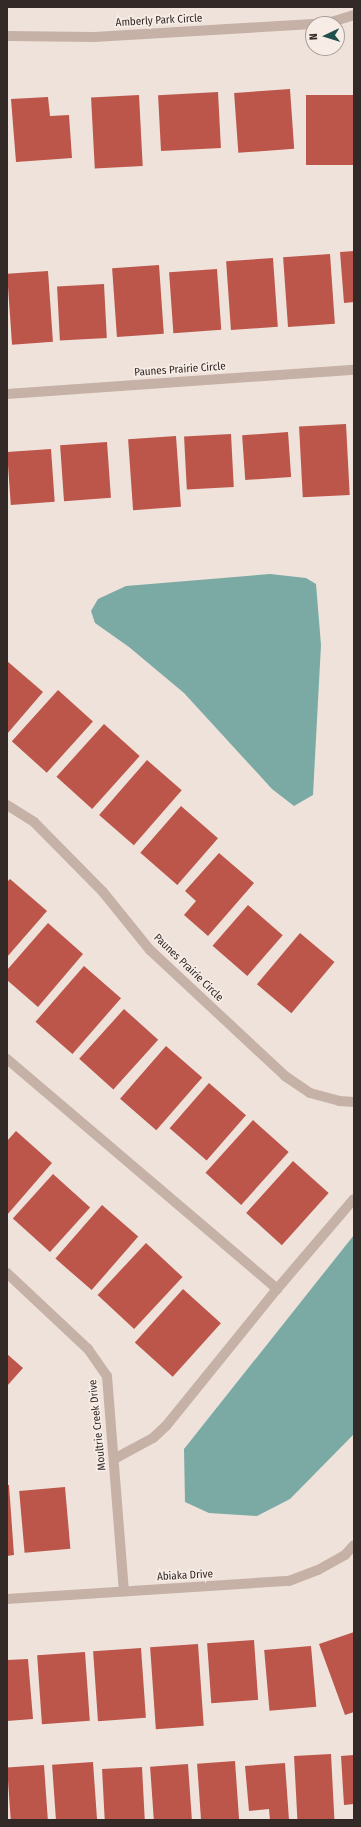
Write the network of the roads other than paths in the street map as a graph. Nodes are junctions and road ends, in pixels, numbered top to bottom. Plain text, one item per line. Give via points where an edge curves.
1 (305, 24) edge
2 (7, 36) edge
3 (354, 370) edge
4 (7, 394) edge
5 (7, 805) edge
6 (7, 1059) edge
7 (354, 1102) edge
8 (354, 1199) edge
9 (7, 1274) edge
10 (277, 1289) junction
11 (114, 1459) junction
12 (354, 1544) edge
13 (124, 1591) junction
14 (7, 1599) edge

1 - 2 street, Amberly Park Circle via 94,37
3 - 4 street, Paunes Prairie Circle
5 - 7 street, Paunes Prairie Circle via 34,822 103,892 150,950 285,1076 310,1093 339,1101
6 - 10 street
8 - 10 street
9 - 11 street, Moultrie Creek Drive via 88,1348 107,1376
10 - 11 street via 166,1426 153,1438
11 - 13 street, Moultrie Creek Drive
12 - 13 street, Abiaka Drive via 345,1554 331,1562 289,1581
13 - 14 street, Abiaka Drive

